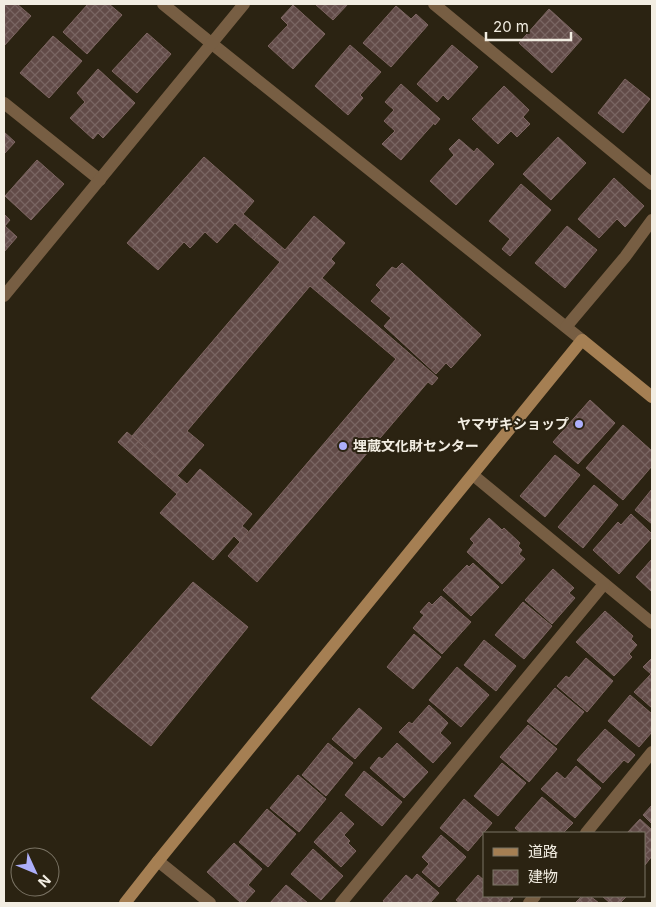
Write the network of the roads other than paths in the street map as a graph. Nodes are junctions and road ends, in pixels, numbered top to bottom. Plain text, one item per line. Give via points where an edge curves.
1 (164, 4) edge
2 (244, 4) edge
3 (434, 4) edge
4 (211, 43) junction
5 (4, 103) edge
6 (100, 180) junction
7 (652, 184) edge
8 (652, 220) edge
9 (4, 296) edge
10 (566, 327) junction
11 (582, 340) junction
12 (652, 396) edge
13 (473, 475) junction
14 (604, 584) junction
15 (652, 623) edge
16 (652, 752) edge
17 (587, 832) edge
18 (158, 861) junction
19 (125, 903) edge
20 (210, 903) edge
21 (341, 903) edge

1 - 4 street
2 - 4 street
3 - 7 street
4 - 6 street
4 - 10 street
5 - 6 street
6 - 9 street
8 - 10 street
10 - 11 street
11 - 12 street
11 - 13 street
13 - 14 street
13 - 18 street
14 - 15 street
14 - 21 street
16 - 17 street
18 - 19 street
18 - 20 street

